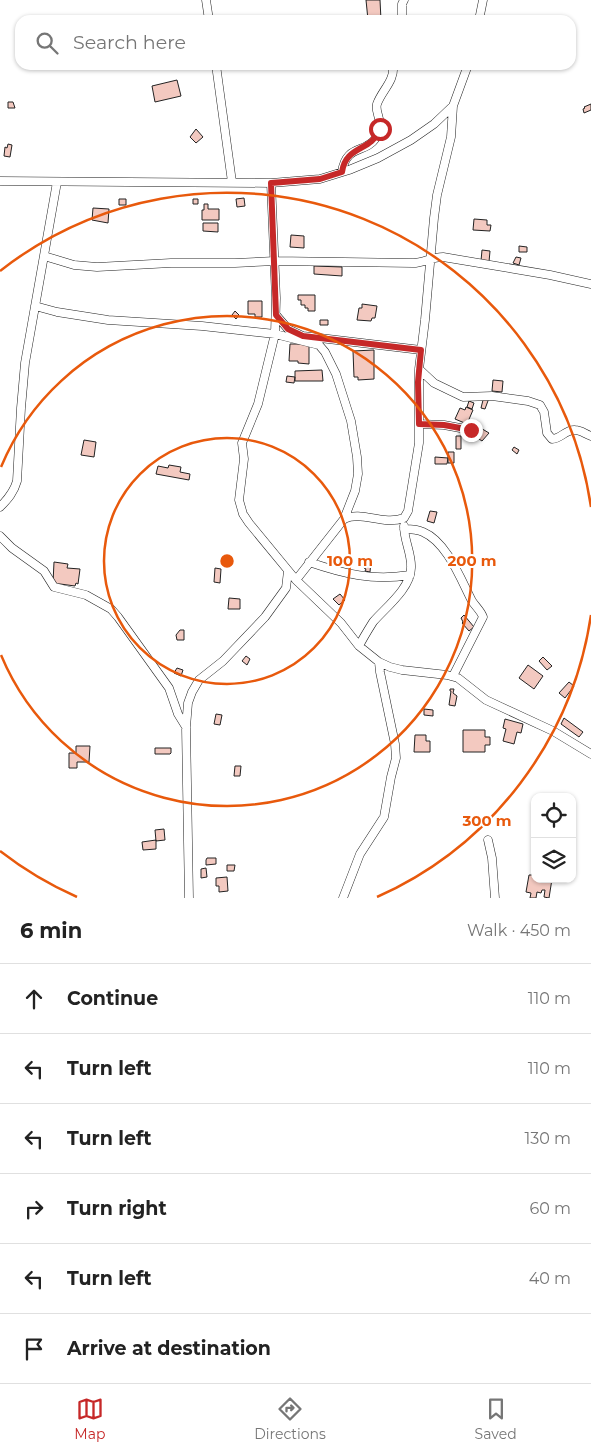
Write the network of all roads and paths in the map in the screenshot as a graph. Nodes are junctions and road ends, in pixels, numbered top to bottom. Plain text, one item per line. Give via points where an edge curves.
1 (206, 0) edge
2 (404, 0) edge
3 (483, 0) edge
4 (208, 15) edge
5 (402, 15) edge
6 (479, 15) edge
7 (217, 70) edge
8 (393, 70) edge
9 (466, 70) edge
10 (453, 106) junction
11 (342, 172) junction
12 (0, 181) edge
13 (57, 182) junction
14 (232, 182) junction
15 (271, 183) junction
16 (44, 256) junction
17 (430, 258) junction
18 (275, 261) junction
19 (591, 284) edge
20 (35, 306) junction
21 (276, 315) junction
22 (275, 334) junction
23 (421, 350) junction
24 (419, 369) junction
25 (419, 424) junction
26 (471, 430) dead end
27 (591, 436) edge
28 (0, 507) edge
29 (404, 518) junction
30 (344, 519) junction
31 (404, 529) junction
32 (0, 536) edge
33 (309, 562) junction
34 (288, 571) junction
35 (410, 575) junction
36 (296, 580) junction
37 (359, 646) junction
38 (380, 662) junction
39 (453, 676) junction
40 (186, 727) junction
41 (591, 754) edge
42 (488, 840) dead end
43 (189, 898) edge
44 (343, 898) edge
45 (495, 898) edge

1 - 4 street
2 - 5 street
3 - 6 street
7 - 14 street
8 - 11 street via 393,76 377,104 378,135 348,156
9 - 10 street
10 - 11 street via 411,140
10 - 17 street via 451,137 437,195
11 - 15 street via 320,179
12 - 13 street
13 - 14 street
13 - 16 street
14 - 15 street
15 - 18 street
16 - 18 street via 74,265 97,267
16 - 20 street
17 - 18 street via 413,264
17 - 19 street via 475,261
17 - 23 street
18 - 21 street
20 - 22 street via 108,320
20 - 28 street via 23,379 17,481 9,498
21 - 22 street
21 - 23 street via 288,329 303,336
22 - 30 street via 319,345 336,374 351,421 358,474
22 - 34 street via 258,404 242,443 244,459 239,500 249,523
23 - 24 street
24 - 25 street
24 - 27 street via 434,383 463,397 492,396 540,405 547,433 552,439 570,430
25 - 26 street
25 - 29 street via 416,466
29 - 30 street via 388,521 350,516
29 - 31 street
30 - 33 street
31 - 35 street via 411,561
31 - 39 street via 422,531 440,546 483,617
32 - 40 street via 44,571 54,587 86,595 118,616 168,688
33 - 35 street via 352,575
33 - 36 street
34 - 36 street
34 - 40 street via 286,588 265,617 223,661 199,680 188,703
35 - 37 street via 404,588 373,623
36 - 37 street via 341,623
37 - 38 street
38 - 39 street via 402,670
38 - 44 street via 396,758 384,817 360,854
39 - 41 street via 486,700 553,731
40 - 43 street
42 - 45 street via 494,867

